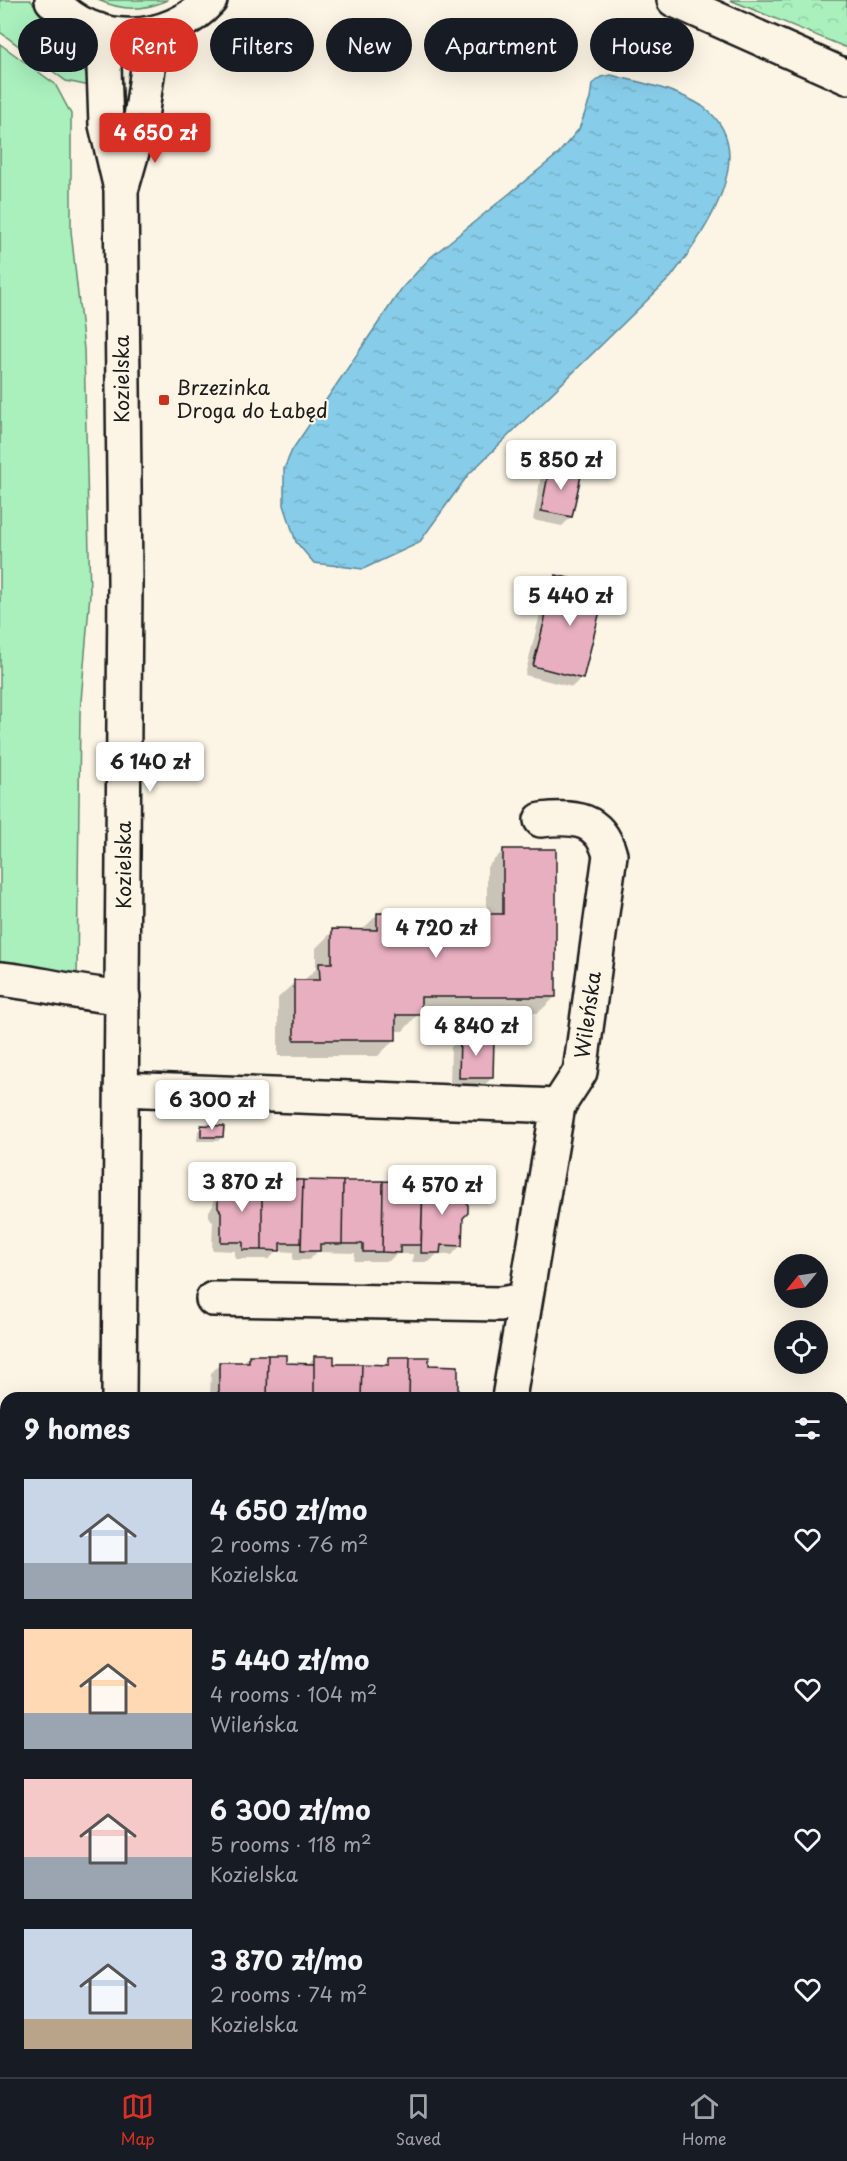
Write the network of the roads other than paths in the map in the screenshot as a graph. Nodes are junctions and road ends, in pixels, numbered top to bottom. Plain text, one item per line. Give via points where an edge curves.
1 (52, 0) edge
2 (210, 0) edge
3 (674, 0) edge
4 (75, 18) edge
5 (189, 18) edge
6 (98, 30) joint
7 (110, 33) edge
8 (148, 72) edge
9 (847, 77) edge
10 (121, 189) junction
11 (541, 820) dead end
12 (0, 979) edge
13 (123, 997) junction
14 (121, 1089) junction
15 (558, 1106) junction
16 (213, 1299) dead end
17 (524, 1300) junction
18 (119, 1392) edge
19 (510, 1392) edge

1 - 4 street
2 - 5 street
3 - 9 street
6 - 7 street
6 - 10 street, Kozielska via 106,125
8 - 10 street, Kozielska via 140,124
10 - 13 street, Kozielska via 125,582
11 - 15 street, Wileńska via 589,823 600,830 610,855 580,1072
12 - 13 street
13 - 14 street, Kozielska
14 - 15 street
14 - 18 street, Kozielska
15 - 17 street, Wileńska
16 - 17 street via 500,1304
17 - 19 street, Wileńska

